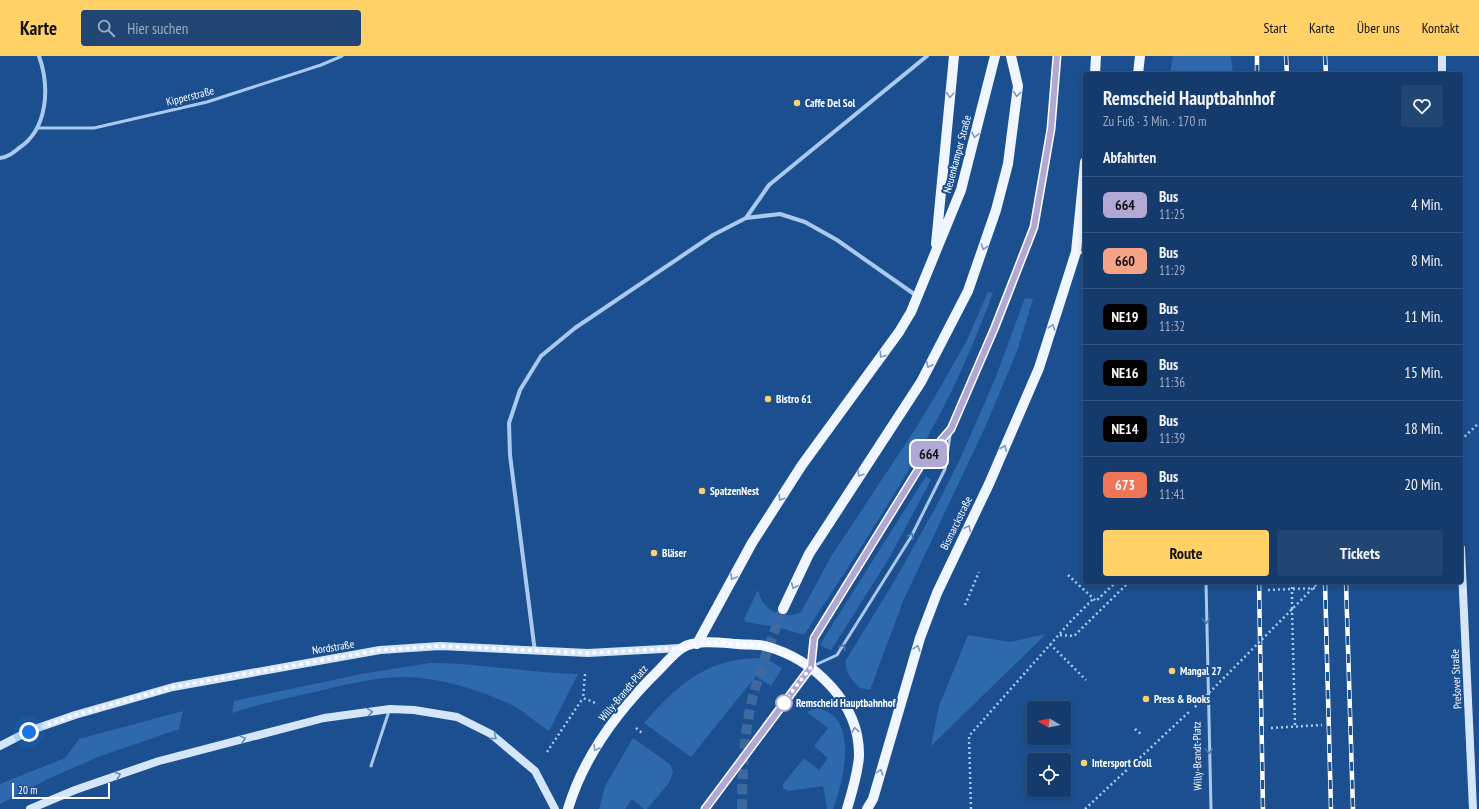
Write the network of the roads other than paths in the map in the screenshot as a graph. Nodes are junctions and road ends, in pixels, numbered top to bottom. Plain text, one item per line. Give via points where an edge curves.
1 (39, 56) edge
2 (342, 56) edge
3 (927, 56) edge
4 (954, 56) edge
5 (995, 56) edge
6 (1011, 56) edge
7 (1056, 56) edge
8 (1096, 56) edge
9 (1140, 56) edge
10 (1442, 56) edge
11 (1095, 72) edge
12 (1138, 72) edge
13 (1442, 72) edge
14 (37, 128) junction
15 (0, 158) edge
16 (1083, 198) edge
17 (746, 218) junction
18 (1083, 242) edge
19 (1080, 252) edge
20 (935, 256) junction
21 (918, 296) junction
22 (951, 429) junction
23 (1206, 584) edge
24 (1463, 584) edge
25 (783, 610) tunnel mouth
26 (697, 644) junction
27 (681, 648) junction
28 (535, 652) junction
29 (811, 667) junction
30 (390, 709) junction
31 (0, 746) edge
32 (371, 766) dead end
33 (30, 809) edge
34 (555, 809) edge
35 (568, 809) edge
36 (705, 809) edge
37 (847, 809) edge
38 (867, 809) edge
39 (1211, 809) edge
40 (1473, 809) edge

1 - 14 street via 45,98 43,114
2 - 14 lane, Kipperstraße via 199,104 94,128
3 - 17 street via 769,185
4 -> 20 main road
5 -> 20 main road, Neuenkamper Straße via 962,190
6 -> 25 main road via 1018,86 1008,164 996,210 968,291 921,382 809,554
7 - 22 lane via 1051,129 1034,227
8 - 11 main road
9 - 12 main road
10 - 13 main road
14 - 15 street via 29,142 6,157
16 - 19 main road
17 - 21 street via 780,214 806,222 838,240
17 - 28 street via 713,235 575,328 541,356 520,390 509,423 510,456
18 - 19 main road
38 -> 19 main road, Bismarckstraße via 873,799 920,638 946,572 989,484 1039,368
20 - 21 main road
21 -> 26 main road via 899,332 802,465 756,536
22 - 29 lane via 924,460 814,638
29 -> 22 lane via 838,655 911,537 946,469
23 -> 39 lane, Willy-Brandt-Platz
24 - 40 main road, Prešover Straße
26 - 27 main road
26 - 29 main road via 765,646
27 - 28 main road, Nordstraße via 588,653
27 -> 35 main road, Willy-Brandt-Platz via 647,681 604,734 572,794
28 - 31 main road, Nordstraße via 440,646 380,650 173,687 75,715
29 - 36 lane
37 -> 29 main road via 859,756 855,725 844,703
30 - 32 lane
33 -> 30 main road via 75,790 159,761 324,718
30 -> 34 main road via 457,717 491,734 535,771

